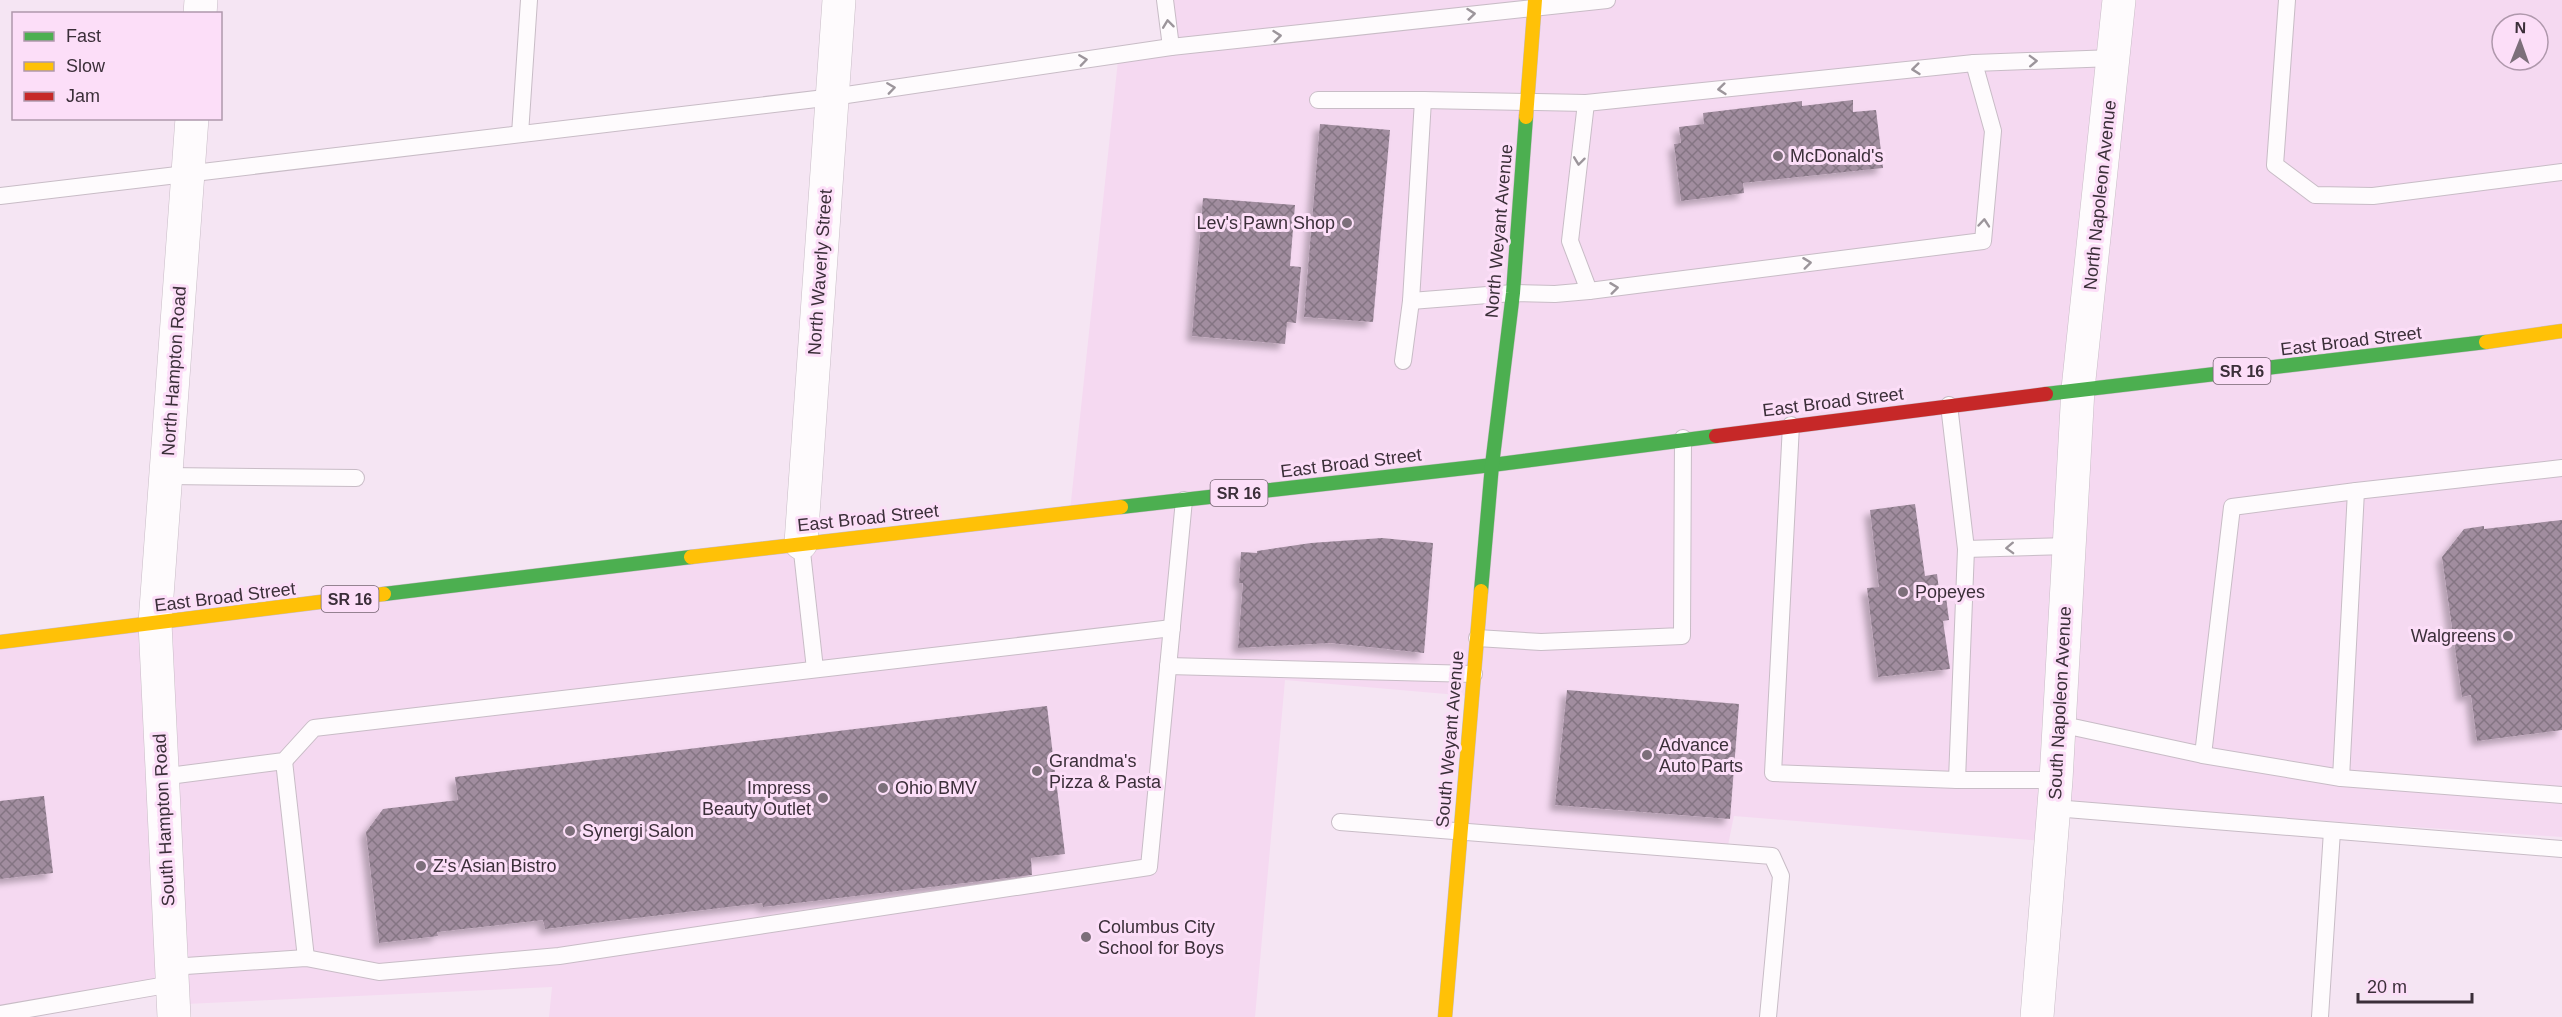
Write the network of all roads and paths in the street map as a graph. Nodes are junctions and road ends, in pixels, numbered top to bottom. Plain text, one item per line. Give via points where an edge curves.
1 (529, 0) edge
2 (840, 0) edge
3 (1165, 0) edge
4 (1607, 0) edge
5 (2119, 0) edge
6 (2287, 0) edge
7 (1535, 4) edge
8 (1171, 47) junction
9 (2115, 58) junction
10 (1974, 63) junction
11 (833, 96) junction
12 (1318, 100) dead end
13 (1423, 100) junction
14 (1528, 100) junction
15 (1586, 103) junction
16 (192, 120) edge
17 (520, 134) junction
18 (2562, 172) edge
19 (188, 173) junction
20 (0, 196) edge
21 (1589, 291) junction
22 (1514, 293) junction
23 (1411, 301) junction
24 (2562, 332) edge
25 (1403, 362) dead end
26 (2078, 389) junction
27 (1949, 405) junction
28 (1791, 425) junction
29 (1683, 438) junction
30 (1492, 465) junction
31 (2562, 468) edge
32 (166, 476) junction
33 (356, 478) dead end
34 (2356, 491) junction
35 (1184, 500) junction
36 (801, 543) junction
37 (2068, 546) junction
38 (1966, 549) junction
39 (155, 623) junction
40 (1172, 628) junction
41 (1477, 638) junction
42 (0, 642) edge
43 (1168, 666) junction
44 (815, 669) junction
45 (1474, 674) junction
46 (2059, 724) junction
47 (2203, 755) junction
48 (284, 761) junction
49 (161, 777) junction
50 (2341, 778) junction
51 (1957, 780) junction
52 (2055, 794) junction
53 (2562, 795) edge
54 (1340, 822) dead end
55 (1461, 831) junction
56 (2332, 831) junction
57 (2562, 849) edge
58 (306, 958) junction
59 (172, 975) junction
60 (0, 1014) edge
61 (174, 1017) edge
62 (1445, 1017) edge
63 (1768, 1017) edge
64 (2037, 1017) edge
65 (2320, 1017) edge

1 - 17 lane
2 - 11 street, North Waverly Street
8 -> 3 lane
4 - 7 lane
5 - 9 street, North Napoleon Avenue
6 - 18 lane via 2275,165 2315,195 2373,196
8 -> 7 lane
7 - 14 main road, North Weyant Avenue
11 -> 8 lane
10 -> 9 lane
9 - 26 street, North Napoleon Avenue
10 -> 15 lane
21 -> 10 lane via 1983,241 1993,131
11 - 17 lane
11 - 36 street, North Waverly Street
12 - 13 lane
13 - 14 lane
13 - 23 lane
14 - 15 lane
14 - 22 main road, North Weyant Avenue
15 -> 21 lane via 1570,241
16 - 19 street, North Hampton Road
17 - 19 lane
19 - 20 lane
19 - 32 street, North Hampton Road
21 - 22 lane
22 - 23 lane
22 - 30 main road, North Weyant Avenue
23 - 25 lane
24 - 26 main road, East Broad Street / SR 16
26 - 27 main road, East Broad Street / SR 16
26 - 37 street, South Napoleon Avenue
27 - 28 main road, East Broad Street / SR 16
27 - 38 lane
28 - 29 main road, East Broad Street / SR 16
28 - 51 lane via 1773,773
29 - 30 main road, East Broad Street / SR 16
29 - 41 lane via 1682,636 1541,642
30 - 35 main road, East Broad Street / SR 16
30 - 41 main road, South Weyant Avenue
31 - 34 lane
32 - 33 lane
32 - 39 street, North Hampton Road
34 - 47 lane via 2232,507
34 - 50 lane
35 - 36 main road, East Broad Street / SR 16
35 - 40 lane
36 - 39 main road, East Broad Street / SR 16
36 - 44 lane
37 -> 38 lane
37 - 46 street, South Napoleon Avenue
38 - 51 lane
39 - 42 main road, East Broad Street / SR 16
39 - 49 street, South Hampton Road
40 - 43 lane
40 - 44 lane
41 - 45 main road, South Weyant Avenue
43 - 45 lane
43 - 58 lane via 1149,867 560,956 379,972
44 - 48 lane via 314,728
45 - 55 main road, South Weyant Avenue
46 - 47 lane
46 - 52 street, South Napoleon Avenue
47 - 50 lane
48 - 49 lane
48 - 58 lane
49 - 59 street, South Hampton Road
50 - 53 lane
51 - 52 lane
52 - 56 lane
52 - 64 street, South Napoleon Avenue
54 - 55 lane
55 - 62 main road, South Weyant Avenue
55 - 63 lane via 1772,856 1781,876
56 - 57 lane
56 - 65 lane
58 - 59 lane
59 - 60 lane
59 - 61 street, South Hampton Road

